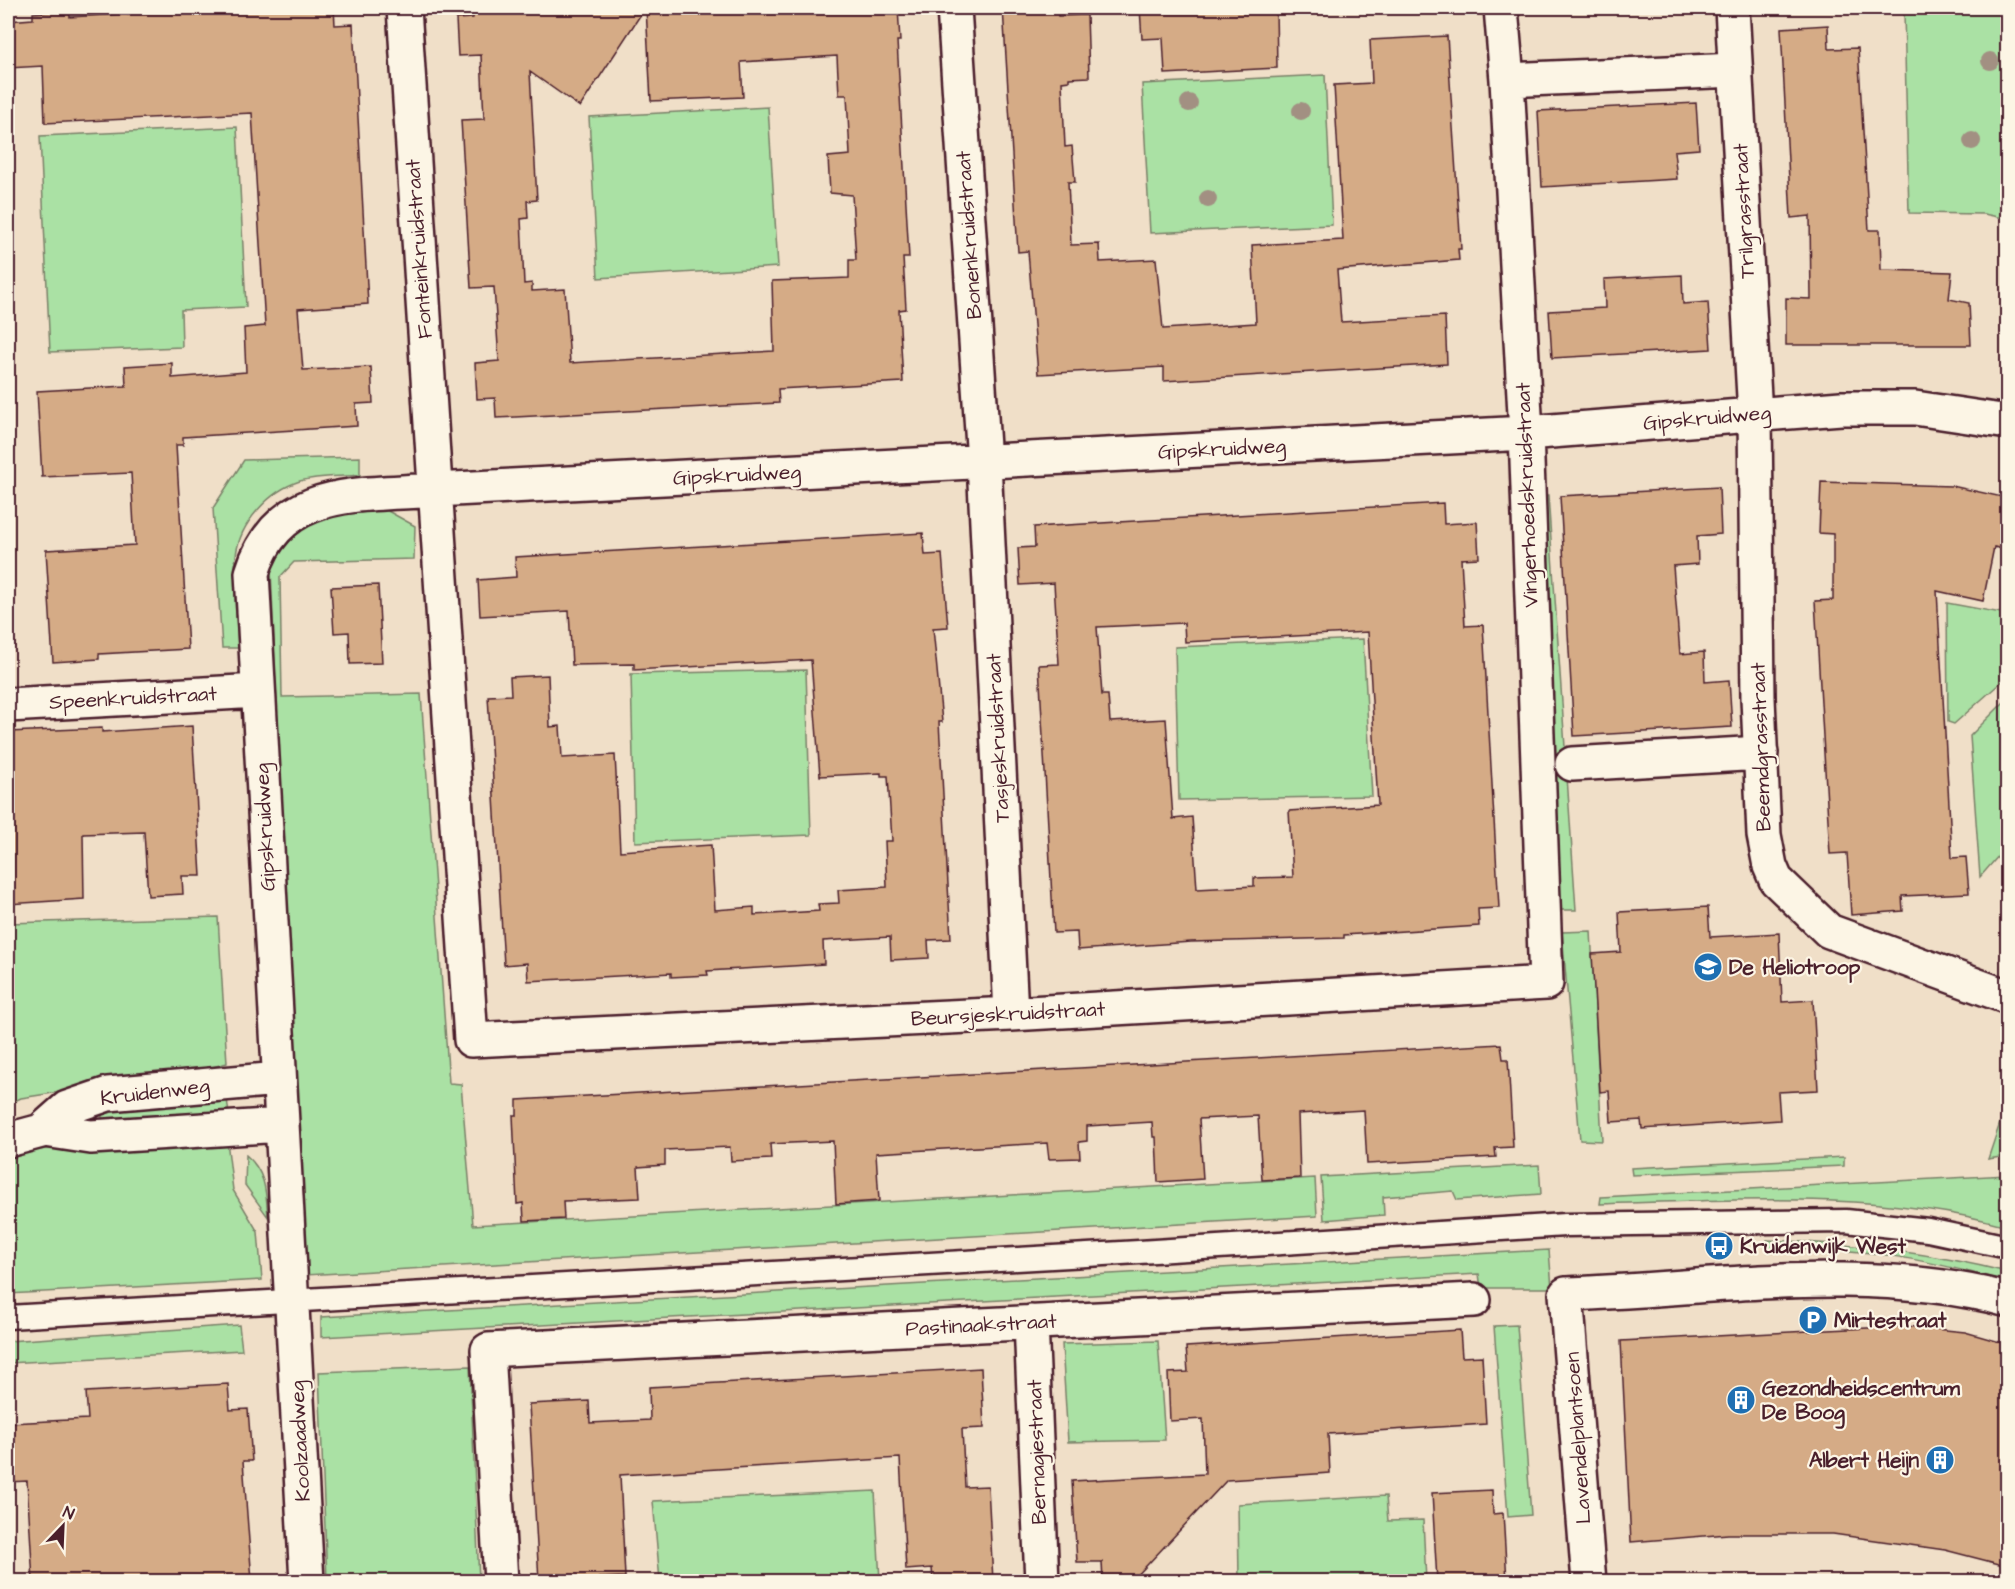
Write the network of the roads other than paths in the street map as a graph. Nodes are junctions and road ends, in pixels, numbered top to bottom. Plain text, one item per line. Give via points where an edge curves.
1 (404, 8) edge
2 (954, 8) edge
3 (1501, 8) edge
4 (1732, 8) edge
5 (1736, 70) junction
6 (1508, 80) junction
7 (1755, 415) junction
8 (2007, 422) edge
9 (1526, 433) junction
10 (984, 462) junction
11 (435, 490) junction
12 (258, 692) junction
13 (8, 705) edge
14 (1750, 754) junction
15 (1572, 764) dead end
16 (1546, 983) joint
17 (2007, 997) edge
18 (1011, 1014) junction
19 (279, 1079) junction
20 (282, 1125) junction
21 (43, 1130) junction
22 (8, 1140) edge
23 (2007, 1247) edge
24 (1474, 1300) dead end
25 (2007, 1300) edge
26 (292, 1302) junction
27 (8, 1317) edge
28 (1031, 1322) junction
29 (306, 1581) edge
30 (501, 1581) edge
31 (1042, 1581) edge
32 (1589, 1581) edge

1 - 11 street, Fonteinkruidstraat
2 - 10 street, Bonenkruidstraat
3 - 6 street, Vingerhoedskruidstraat
4 - 5 street, Trilgrasstraat
5 - 6 street
5 - 7 street, Trilgrasstraat
6 - 9 street, Vingerhoedskruidstraat
7 - 8 street, Gipskruidweg via 1841,408 1915,408
7 - 9 street, Gipskruidweg
7 - 14 street, Beemdgrasstraat
9 - 10 street, Gipskruidweg
9 - 16 street, Vingerhoedskruidstraat
10 - 11 street, Gipskruidweg
10 - 18 street, Tasjeskruidstraat
11 - 12 street, Gipskruidweg via 325,499 278,525 259,550 252,573
11 - 18 street, Beursjeskruidstraat via 471,1040
12 - 13 street, Speenkruidstraat
12 - 19 street, Gipskruidweg
14 - 15 street, Beemdgrasstraat
14 - 17 street, Beemdgrasstraat via 1770,866 1776,880 1829,931
16 - 18 street, Beursjeskruidstraat
19 - 20 street, Gipskruidweg
19 - 21 street, Kruidenweg via 108,1094 67,1108
20 - 21 street, Kruidenweg via 92,1137
20 - 26 street, Gipskruidweg
21 - 22 street, Kruidenweg
23 - 26 lane via 1928,1230 1846,1221 1574,1224
24 - 28 street, Pastinaakstraat
25 - 32 street, Lavendelplantsoen via 1897,1281 1566,1294
26 - 27 lane
26 - 29 street, Koolzaadweg
28 - 30 street, Pastinaakstraat via 488,1350
28 - 31 street, Bernagiestraat

